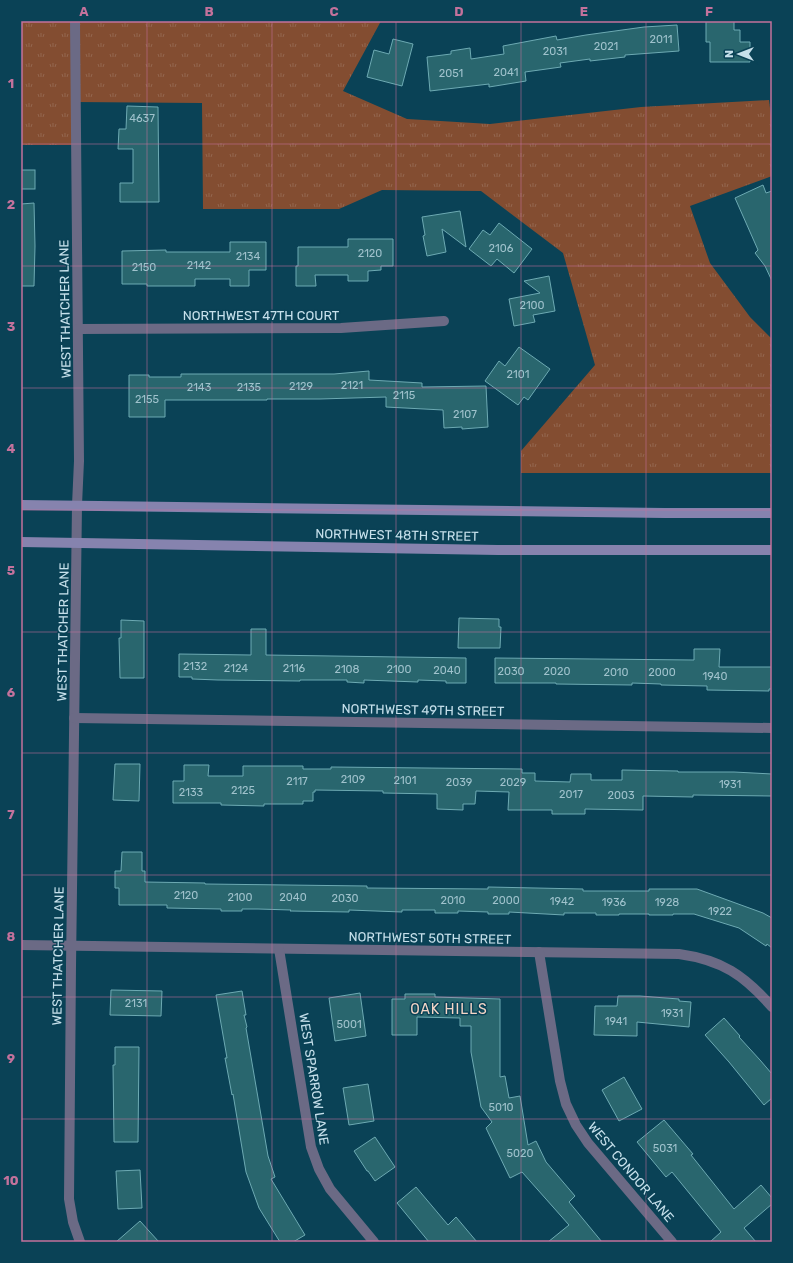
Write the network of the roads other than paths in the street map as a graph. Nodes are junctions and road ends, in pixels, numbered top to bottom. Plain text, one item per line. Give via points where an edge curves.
1 (75, 21) edge
2 (444, 321) dead end
3 (78, 329) junction
4 (21, 505) edge
5 (77, 505) junction
6 (772, 513) edge
7 (21, 542) edge
8 (77, 543) junction
9 (772, 550) edge
10 (74, 718) junction
11 (772, 728) edge
12 (21, 945) edge
13 (71, 946) junction
14 (279, 949) junction
15 (540, 952) junction
16 (772, 1007) edge
17 (80, 1242) edge
18 (374, 1242) edge
19 (672, 1242) edge

1 - 3 street, WEST THATCHER LANE
2 - 3 street, NORTHWEST 47TH COURT via 341,328
3 - 5 street, WEST THATCHER LANE
4 - 5 main road, NORTHWEST 48TH STREET
5 - 6 main road, NORTHWEST 48TH STREET
5 - 8 street, WEST THATCHER LANE
7 - 8 main road, NORTHWEST 48TH STREET
8 - 9 main road, NORTHWEST 48TH STREET via 498,550
8 - 10 street, WEST THATCHER LANE
10 - 11 street, NORTHWEST 49TH STREET
10 - 13 street, WEST THATCHER LANE
12 - 13 street
13 - 14 street, NORTHWEST 50TH STREET
13 - 17 street, WEST THATCHER LANE via 69,1199
14 - 15 street, NORTHWEST 50TH STREET
14 - 18 street, WEST SPARROW LANE via 311,1147 318,1169 330,1189
15 - 16 street, NORTHWEST 50TH STREET via 696,956 739,975
15 - 19 street, WEST CONDOR LANE via 560,1081 566,1104 576,1126

